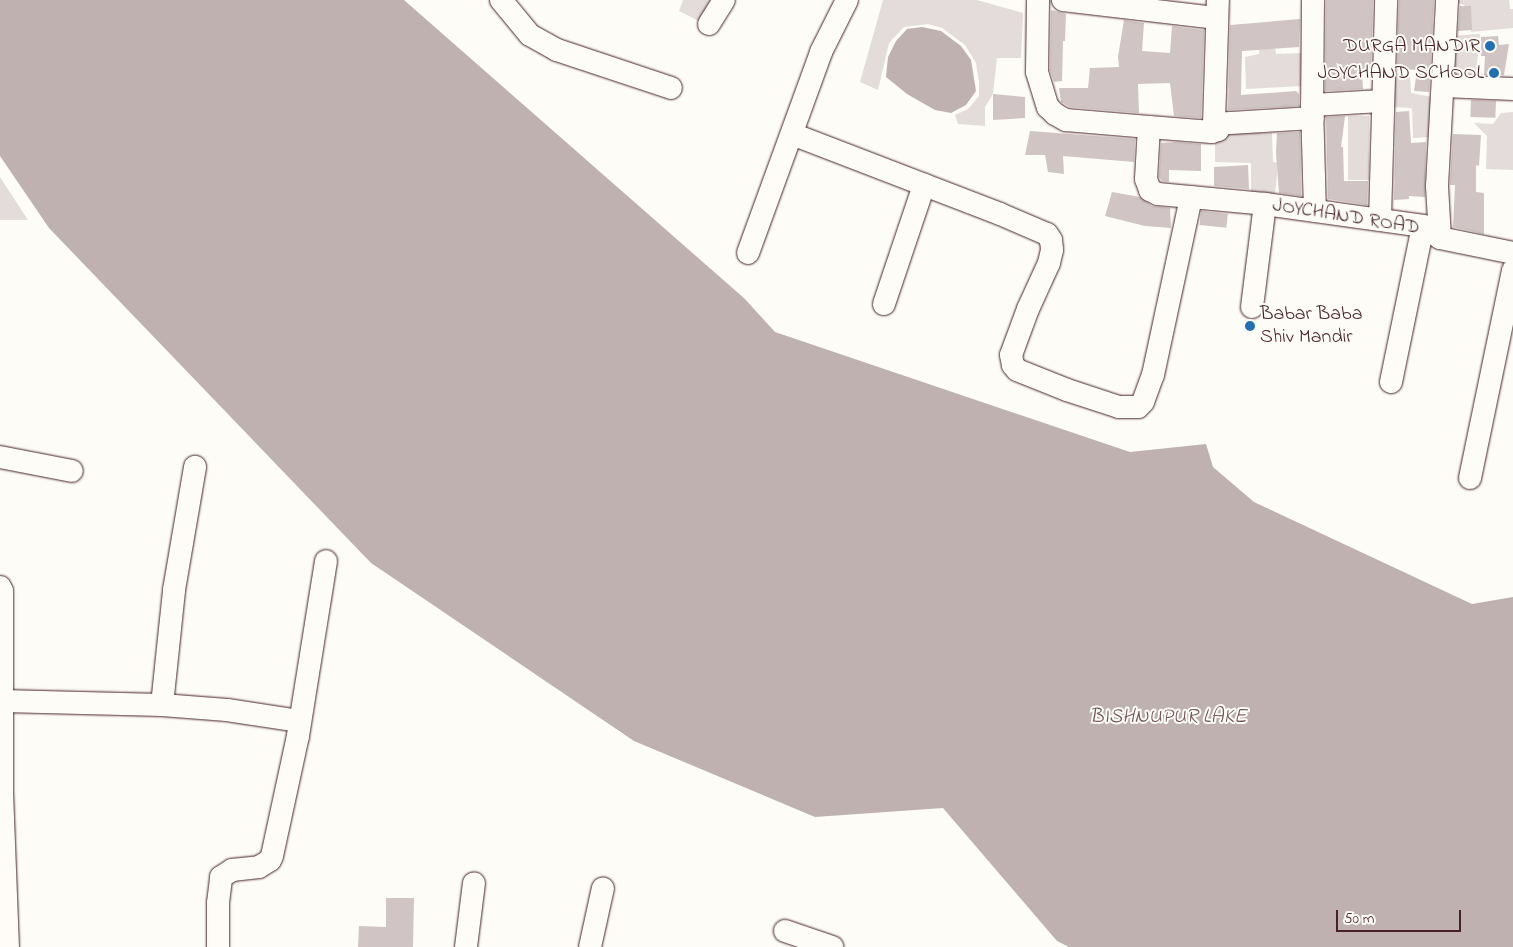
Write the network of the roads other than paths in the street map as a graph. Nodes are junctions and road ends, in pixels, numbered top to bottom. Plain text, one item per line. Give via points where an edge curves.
1 (501, 0) edge
2 (724, 0) edge
3 (847, 0) edge
4 (1038, 0) edge
5 (1063, 0) edge
6 (1313, 0) edge
7 (1386, 0) edge
8 (1447, 0) edge
9 (1218, 9) edge
10 (709, 24) dead end
11 (1444, 86) junction
12 (670, 88) dead end
13 (1513, 89) edge
14 (1382, 101) junction
15 (1312, 112) junction
16 (1216, 126) junction
17 (1149, 127) junction
18 (792, 134) junction
19 (924, 185) junction
20 (1191, 197) junction
21 (1265, 204) junction
22 (1315, 211) junction
23 (1380, 220) junction
24 (1432, 232) junction
25 (1513, 253) edge
26 (748, 254) dead end
27 (1513, 270) edge
28 (884, 304) dead end
29 (1252, 307) dead end
30 (1390, 382) dead end
31 (0, 457) edge
32 (195, 467) dead end
33 (72, 471) dead end
34 (1470, 478) dead end
35 (326, 561) dead end
36 (0, 587) edge
37 (2, 701) junction
38 (162, 705) junction
39 (300, 720) junction
40 (474, 884) dead end
41 (603, 888) dead end
42 (785, 931) dead end
43 (8, 947) edge
44 (218, 947) edge
45 (466, 947) edge
46 (590, 947) edge
47 (832, 947) edge

1 - 12 street via 530,35 557,50
2 - 10 street
3 - 18 street via 821,52
4 - 17 street via 1038,72 1048,107 1066,120
5 - 9 street
6 - 15 street
7 - 14 street
8 - 11 street, JOYCHAND ROAD
9 - 16 street
11 - 13 street
11 - 24 street, JOYCHAND ROAD
14 - 15 street
14 - 23 street
15 - 16 street
15 - 22 street
16 - 17 street via 1212,132
17 - 20 street, JOYCHAND ROAD via 1146,179 1150,190 1158,194
18 - 19 street
18 - 26 street
19 - 20 street via 1041,230 1051,240 1049,263 1011,355 1017,370 1067,390 1131,408 1143,402 1153,375
19 - 28 street
20 - 21 street, JOYCHAND ROAD
21 - 22 street, JOYCHAND ROAD
21 - 29 street
22 - 23 street, JOYCHAND ROAD
23 - 24 street, JOYCHAND ROAD
24 - 25 street
24 - 30 street
27 - 34 street
31 - 33 street
32 - 38 street via 174,590
35 - 39 street
36 - 37 street
37 - 38 street
37 - 43 street
38 - 39 street
39 - 44 street via 270,860 251,869 232,870 222,877 218,903
40 - 45 street
41 - 46 street
42 - 47 street

